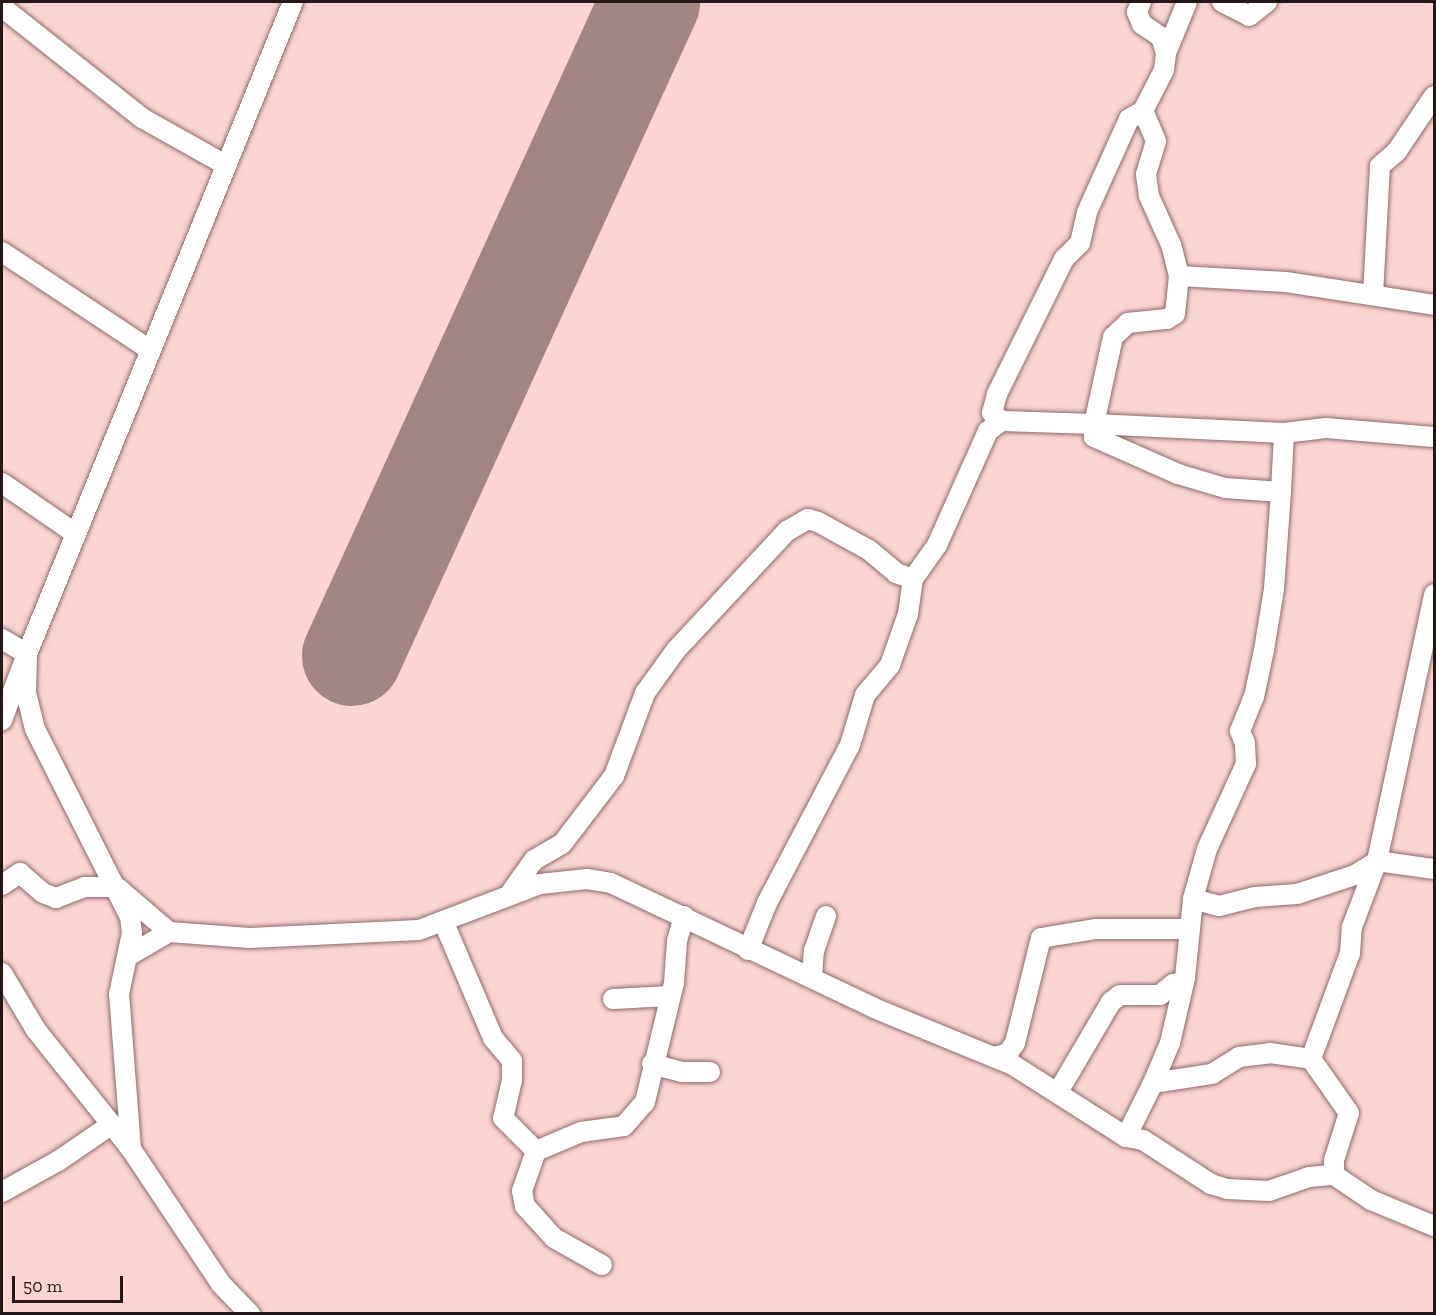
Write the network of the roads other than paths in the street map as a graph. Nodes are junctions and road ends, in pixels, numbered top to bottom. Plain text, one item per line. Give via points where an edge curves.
1 (293, 2) edge
2 (1141, 2) edge
3 (1187, 2) edge
4 (1222, 2) edge
5 (1267, 2) edge
6 (2, 7) edge
7 (1166, 53) junction
8 (1434, 96) edge
9 (1143, 111) junction
10 (224, 164) junction
11 (2, 252) edge
12 (1179, 276) junction
13 (1373, 295) junction
14 (1434, 305) edge
15 (150, 350) junction
16 (994, 422) junction
17 (1094, 424) junction
18 (1284, 433) junction
19 (1434, 437) edge
20 (2, 483) edge
21 (1281, 492) junction
22 (76, 534) junction
23 (913, 579) junction
24 (1434, 594) edge
25 (2, 639) edge
26 (27, 654) junction
27 (2, 720) edge
28 (1377, 861) junction
29 (1434, 869) edge
30 (2, 885) edge
31 (119, 889) junction
32 (509, 895) junction
33 (1194, 911) junction
34 (684, 916) junction
35 (826, 916) dead end
36 (444, 923) junction
37 (169, 932) junction
38 (748, 950) junction
39 (128, 956) junction
40 (2, 973) edge
41 (812, 977) junction
42 (1184, 982) junction
43 (670, 996) junction
44 (613, 999) dead end
45 (994, 1057) junction
46 (1311, 1059) junction
47 (652, 1064) junction
48 (710, 1072) dead end
49 (1153, 1083) junction
50 (1058, 1092) junction
51 (112, 1124) junction
52 (1126, 1137) junction
53 (131, 1149) junction
54 (536, 1151) junction
55 (1334, 1175) junction
56 (2, 1192) edge
57 (1434, 1226) edge
58 (602, 1264) dead end
59 (250, 1314) edge

1 - 10 street
2 - 7 street via 1137,12 1142,24 1161,38
3 - 7 street via 1173,44
4 - 5 street via 1249,16
6 - 10 street via 142,118
7 - 9 street via 1164,70
8 - 13 street via 1397,151 1380,166
9 - 12 street via 1156,141 1146,174 1149,196 1171,245
9 - 16 street via 1128,119 1087,212 1080,243 1064,259 997,394
10 - 15 street
11 - 15 street
12 - 13 street via 1286,282
12 - 17 street via 1172,317 1128,323 1113,337
13 - 14 street
15 - 22 street
16 - 17 street
16 - 23 street via 937,545
17 - 18 street
17 - 21 street via 1094,437 1178,474 1225,488
18 - 19 street via 1326,428
18 - 21 street
20 - 22 street
21 - 33 street via 1274,589 1264,650 1254,697 1240,731 1246,764 1207,849
22 - 26 street
23 - 32 street via 896,573 868,550 818,522 808,519 792,527 681,642 645,693 614,776 562,844 534,860
23 - 38 street via 908,614 890,665 865,695 850,745 777,884
24 - 28 street
25 - 26 street
26 - 27 street
26 - 31 street via 27,694 35,729
28 - 29 street
28 - 33 street via 1355,874 1298,894 1255,897
28 - 46 street via 1352,927 1350,953
30 - 31 street via 16,873 56,898 93,885
31 - 37 street
31 - 39 street via 131,925
32 - 34 street via 561,880 587,879 633,891
32 - 36 street
33 - 42 street
33 - 45 street via 1041,938 1015,1043 1008,1053
34 - 38 street
34 - 43 street
35 - 41 street via 814,951
36 - 37 street via 394,932 297,937 220,938
36 - 54 street via 492,1038 512,1061 503,1118
37 - 39 street
38 - 41 street
39 - 53 street via 120,994
40 - 51 street via 36,1030
41 - 45 street
42 - 49 street via 1170,1043
42 - 50 street via 1173,984 1160,995 1120,995 1111,1002
43 - 44 street
43 - 47 street
45 - 50 street
46 - 49 street via 1270,1053 1239,1057 1212,1074
46 - 55 street via 1349,1113 1334,1160
47 - 48 street via 682,1072
47 - 54 street via 645,1102 624,1126 581,1132
49 - 52 street
50 - 52 street
51 - 53 street
51 - 56 street via 58,1161
52 - 55 street via 1143,1140 1211,1184 1227,1189 1269,1191 1309,1178
53 - 59 street via 221,1284
54 - 58 street via 522,1191 525,1206 554,1238
55 - 57 street via 1371,1200

